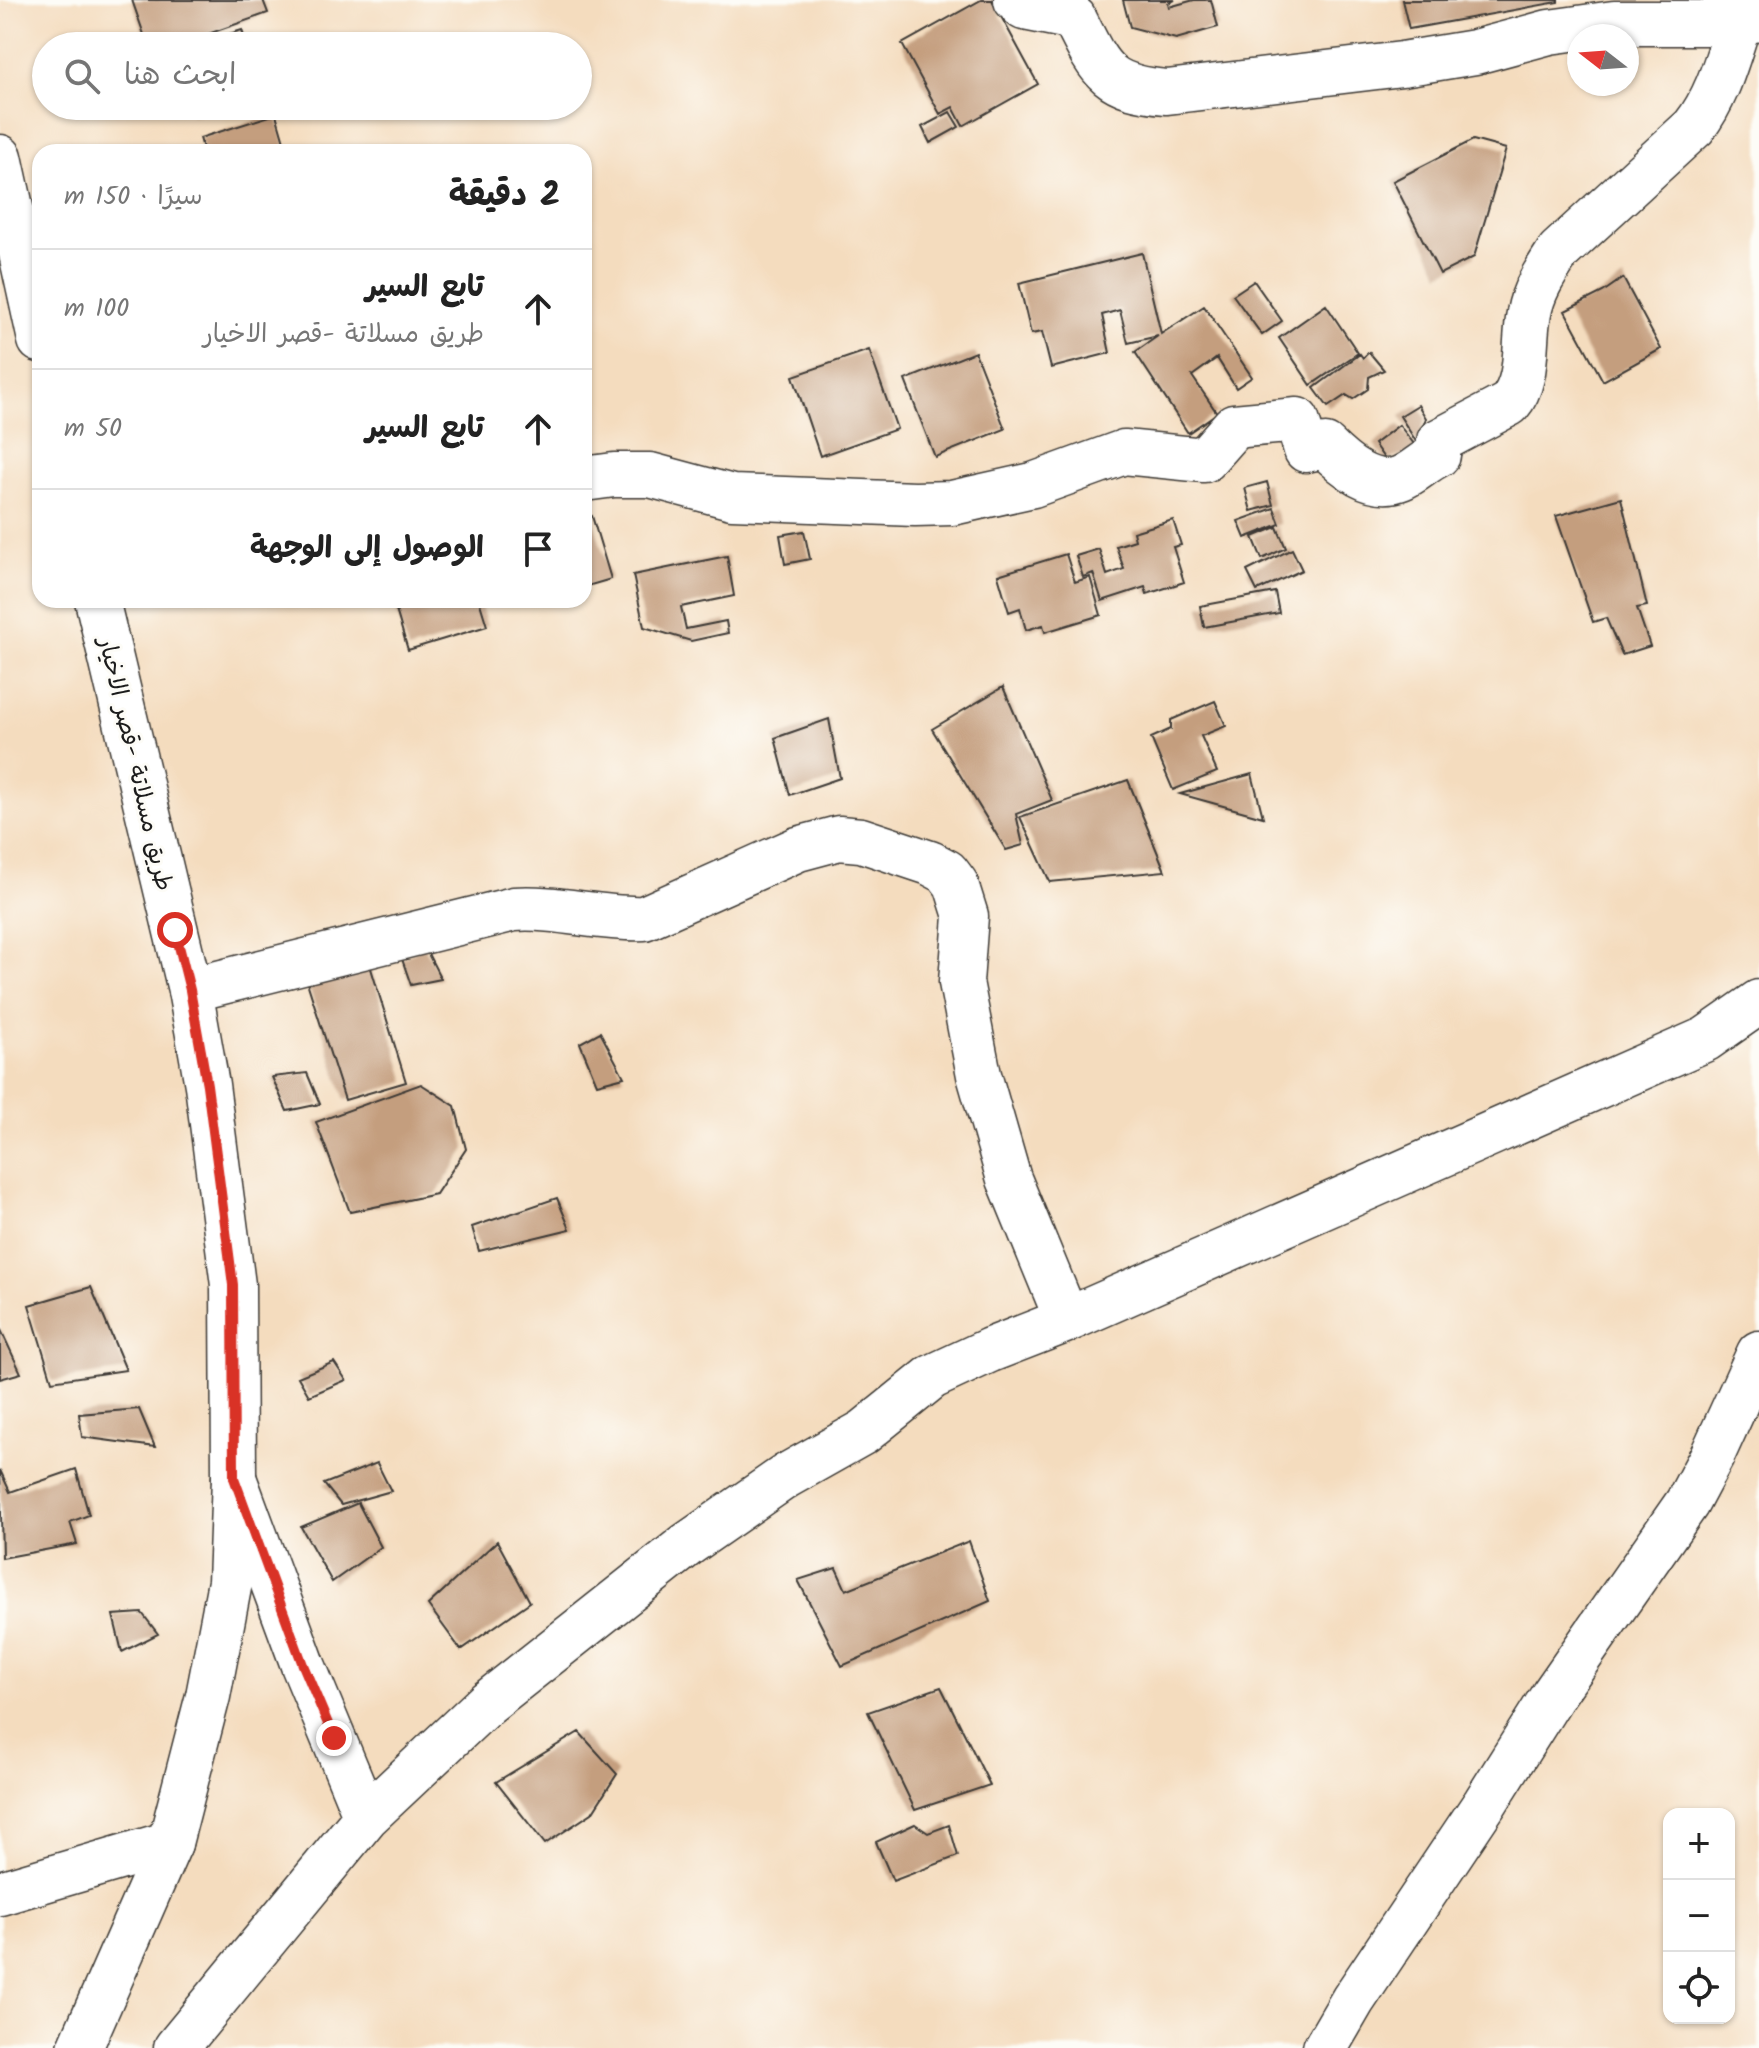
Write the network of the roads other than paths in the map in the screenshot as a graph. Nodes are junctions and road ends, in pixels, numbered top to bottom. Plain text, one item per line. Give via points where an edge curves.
1 (1016, 0) edge
2 (1749, 21) edge
3 (0, 157) edge
4 (32, 303) edge
5 (592, 478) edge
6 (99, 608) edge
7 (190, 990) junction
8 (1759, 1002) edge
9 (1067, 1320) junction
10 (1759, 1353) edge
11 (234, 1478) junction
12 (366, 1817) junction
13 (170, 1843) junction
14 (0, 1893) edge
15 (80, 2048) edge
16 (176, 2048) edge
17 (1325, 2048) edge

1 - 2 street via 1024,8 1074,18 1095,60 1113,80 1138,90 1167,92 1402,64 1614,23
2 - 5 street via 1694,127 1559,251 1544,274 1528,314 1516,396 1439,441 1438,455 1402,478 1382,482 1347,468 1325,446 1306,450 1297,420 1234,426 1204,460 1124,452 1033,485 952,503 732,497 650,475
3 - 4 street
6 - 7 street, طريق مسلاتة -قصر الاخيار
7 - 9 street via 514,909 644,918 798,849 839,838 930,863 956,884 966,916 961,982 979,1075 1009,1179
7 - 11 street, طريق مسلاتة -قصر الاخيار via 233,1285
8 - 9 street via 1706,1039
9 - 12 street via 932,1377 864,1432 786,1476 688,1544 487,1703
10 - 17 street via 1687,1503 1553,1695
11 - 12 street
11 - 13 street, طريق مسلاتة -قصر الاخيار via 230,1582 208,1696
12 - 16 street
13 - 14 street
13 - 15 street, طريق مسلاتة -قصر الاخيار

